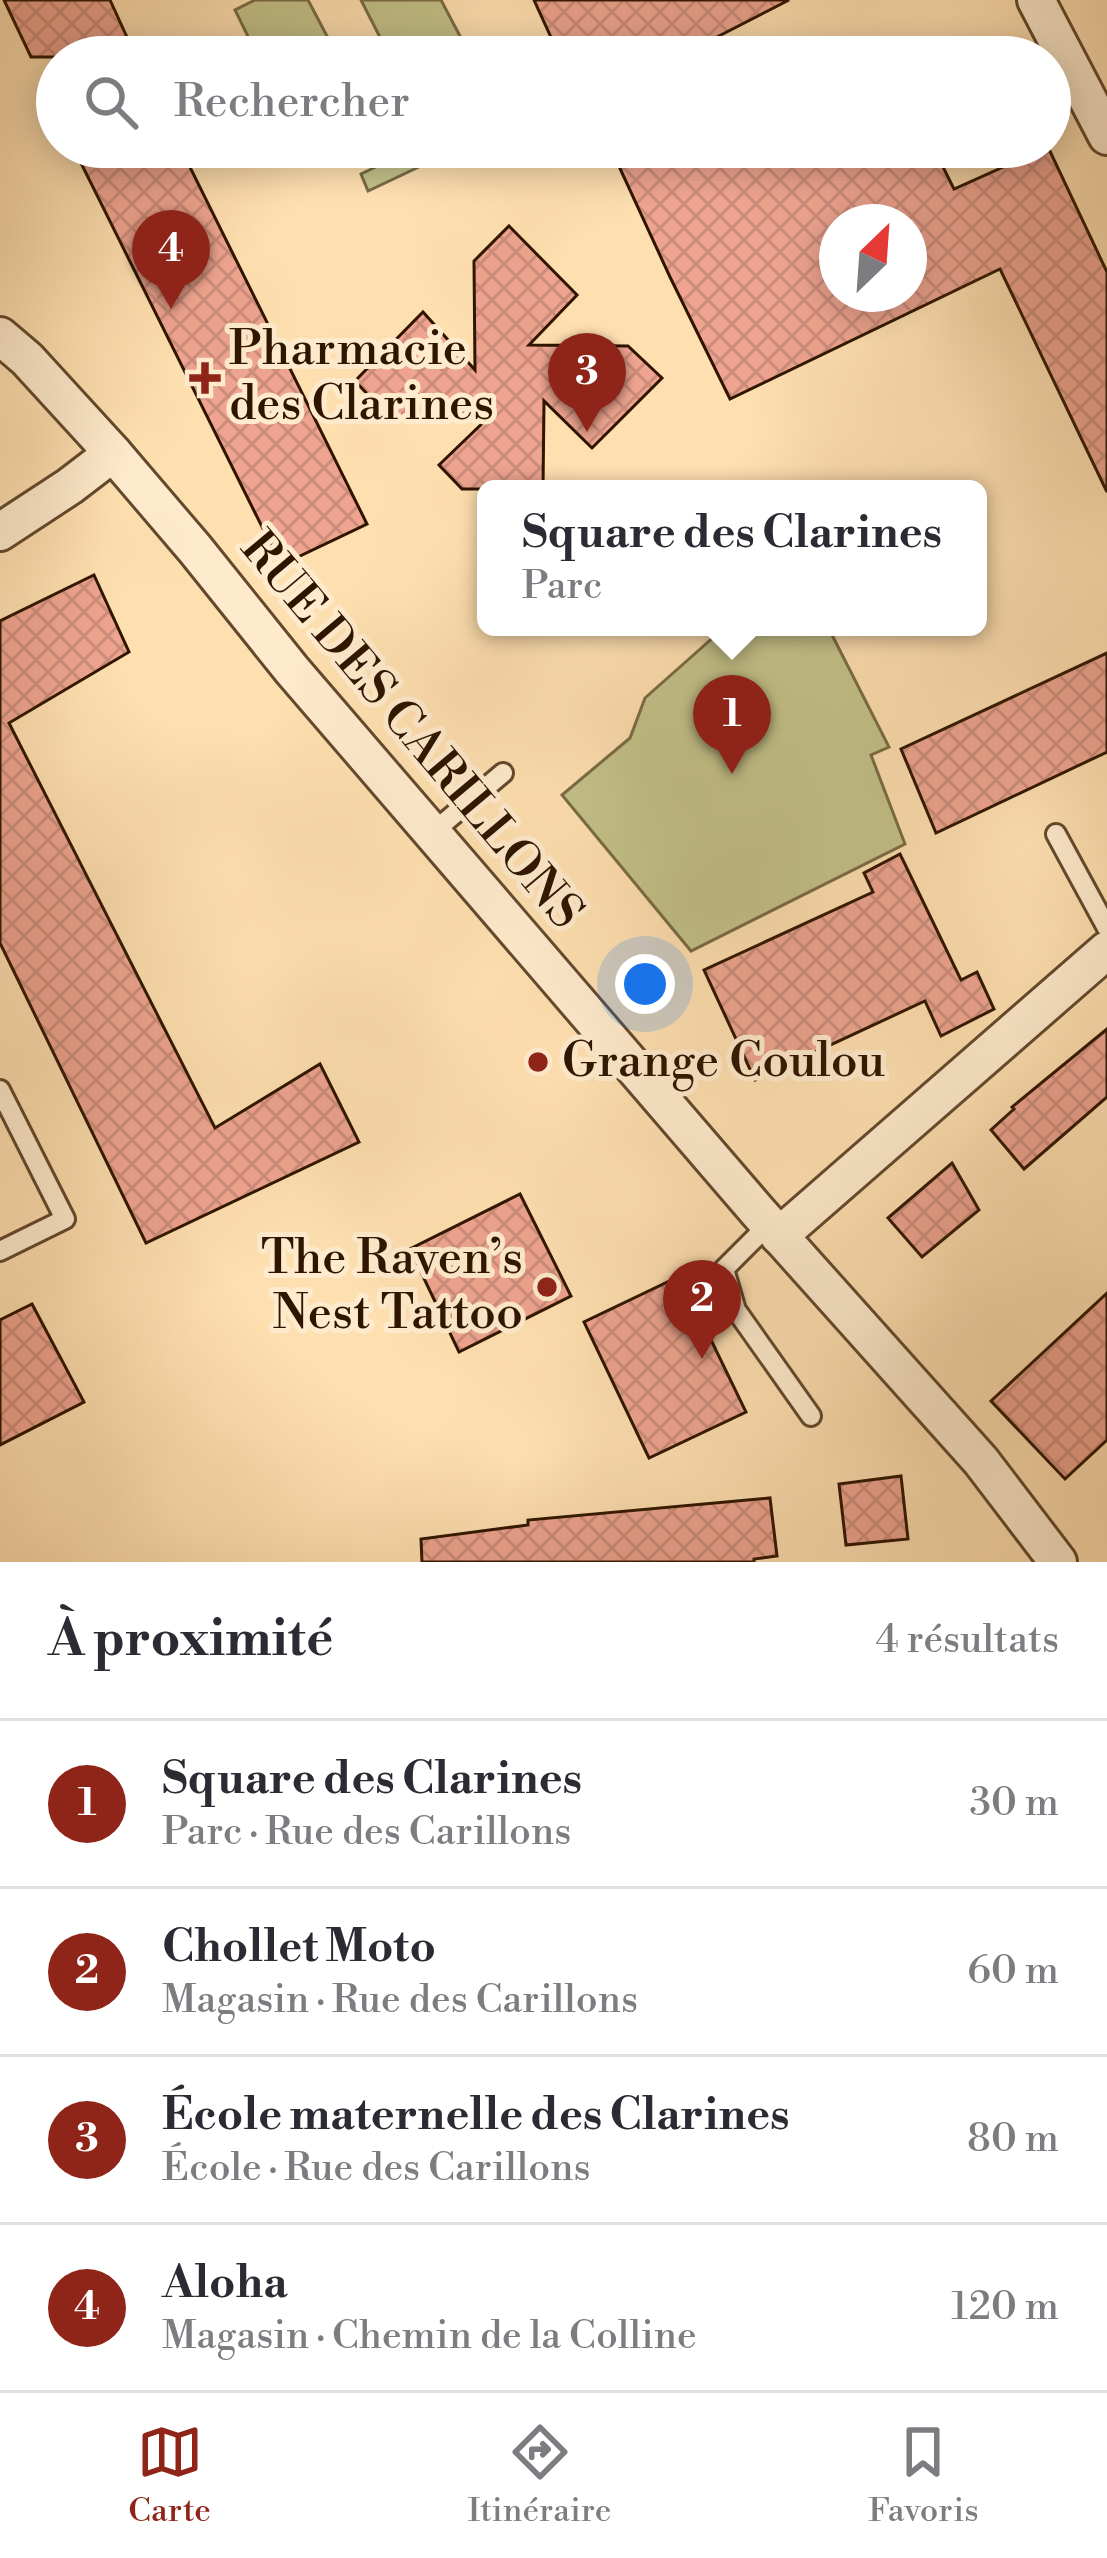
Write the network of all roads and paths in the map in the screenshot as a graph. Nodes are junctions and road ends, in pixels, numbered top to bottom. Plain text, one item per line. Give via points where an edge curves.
1 (1036, 0) edge
2 (1055, 36) edge
3 (1071, 67) edge
4 (1107, 136) edge
5 (0, 336) edge
6 (113, 453) junction
7 (0, 532) edge
8 (503, 773) dead end
9 (432, 833) junction
10 (1056, 833) dead end
11 (1107, 928) edge
12 (1107, 950) edge
13 (0, 1090) edge
14 (774, 1230) junction
15 (0, 1251) edge
16 (811, 1416) dead end
17 (1058, 1562) edge

1 - 2 street
3 - 4 street
5 - 6 street, RUE DES CARILLONS
6 - 7 street
6 - 9 street, RUE DES CARILLONS
8 - 9 lane
9 - 14 street, RUE DES CARILLONS
10 - 11 lane
12 - 14 street
13 - 15 lane via 65,1220
14 - 16 lane via 724,1269 736,1310
14 - 17 street, RUE DES CARILLONS via 981,1461

